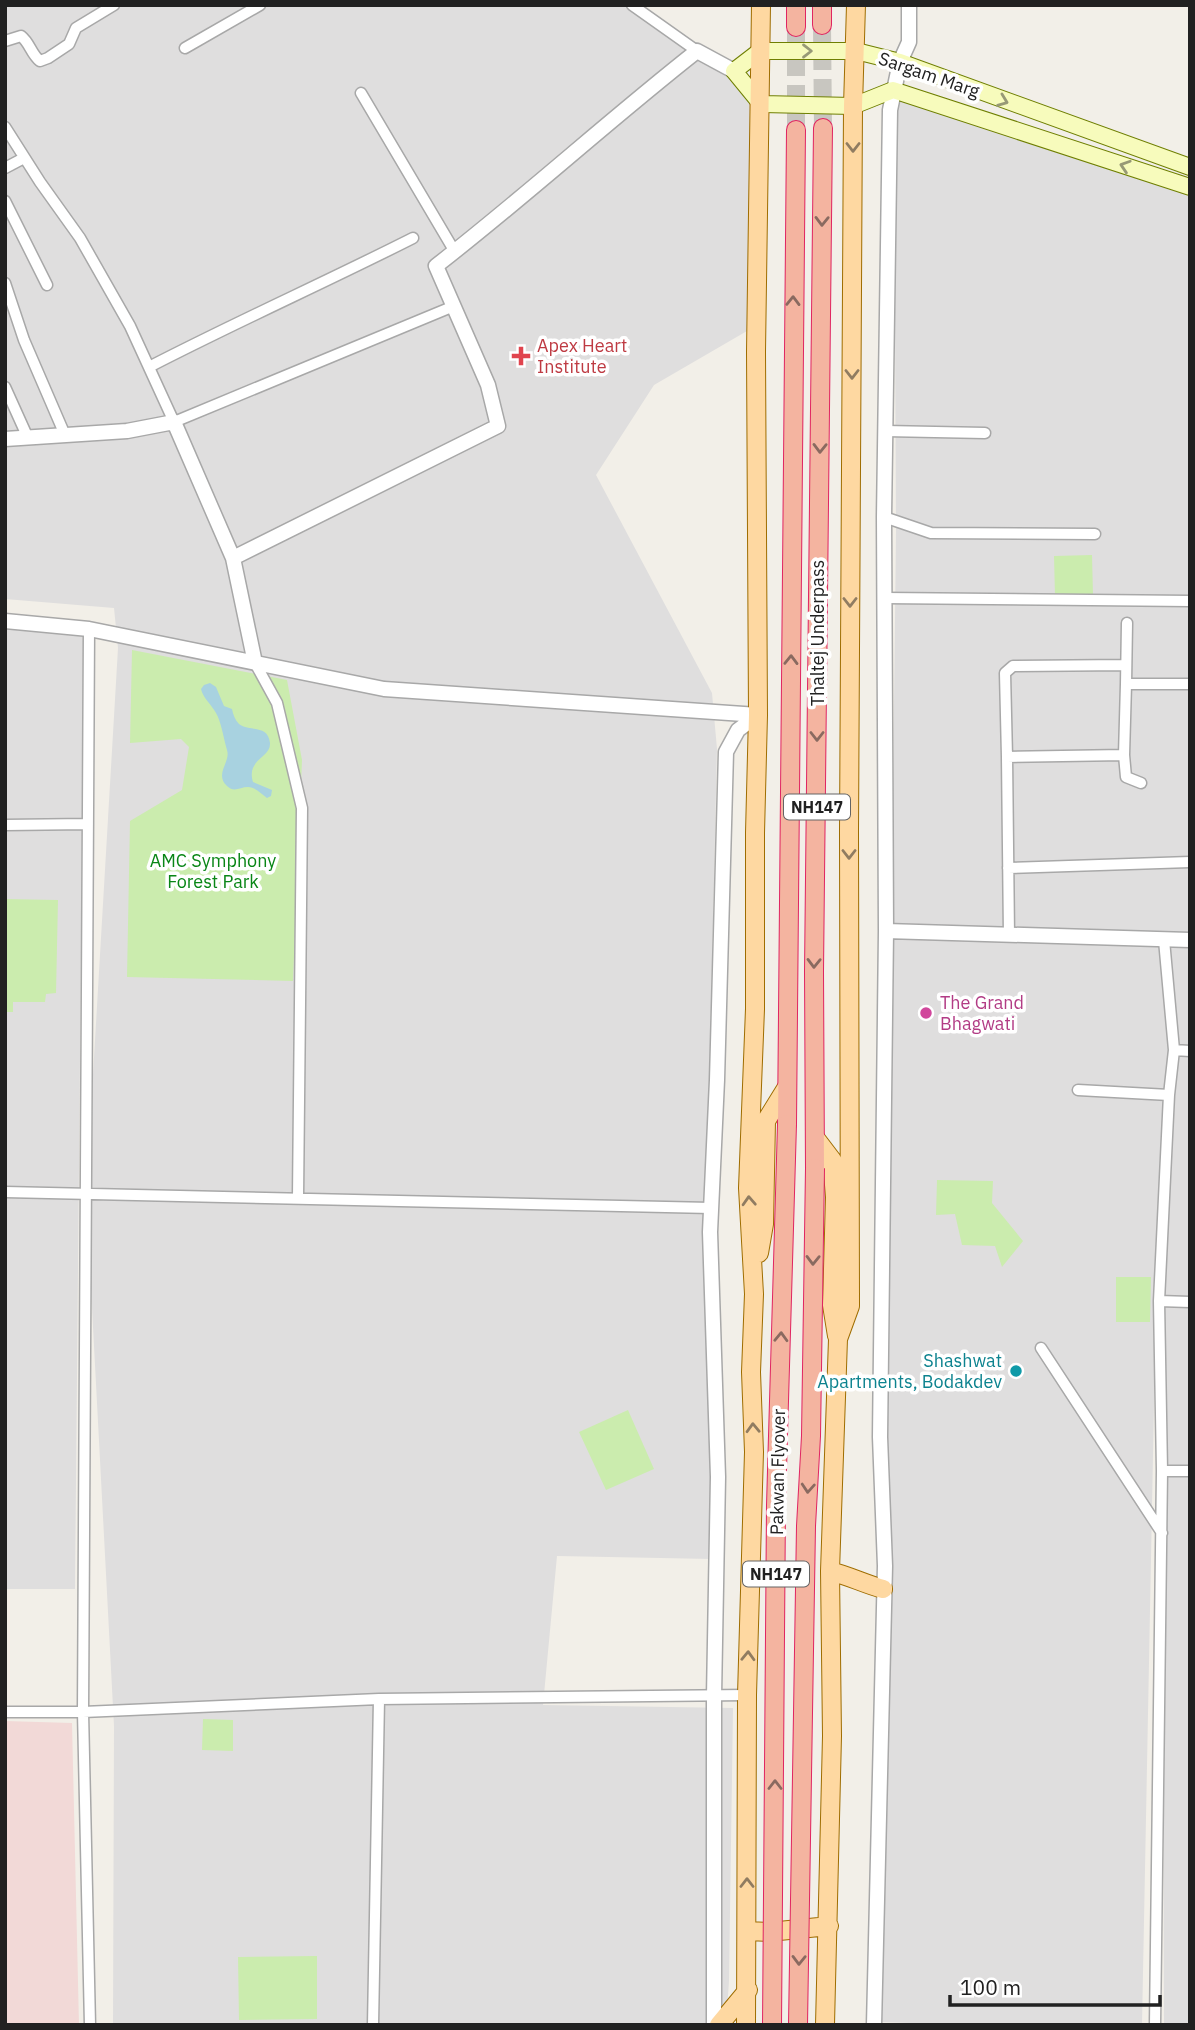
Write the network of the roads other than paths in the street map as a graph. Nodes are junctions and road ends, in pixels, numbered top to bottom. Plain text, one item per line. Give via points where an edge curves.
1 (114, 5) edge
2 (260, 5) edge
3 (632, 5) edge
4 (761, 5) edge
5 (796, 5) edge
6 (822, 5) edge
7 (856, 5) edge
8 (909, 5) edge
9 (822, 25) tunnel mouth
10 (796, 27) tunnel mouth
11 (5, 41) edge
12 (185, 48) dead end
13 (697, 51) junction
14 (760, 51) junction
15 (856, 51) junction
16 (900, 62) junction
17 (734, 71) junction
18 (892, 90) junction
19 (361, 93) dead end
20 (761, 104) junction
21 (853, 106) junction
22 (5, 127) edge
23 (822, 128) tunnel mouth
24 (796, 130) tunnel mouth
25 (24, 158) junction
26 (1190, 167) edge
27 (5, 168) edge
28 (1190, 187) edge
29 (5, 201) edge
30 (413, 238) dead end
31 (455, 252) junction
32 (5, 283) edge
33 (47, 285) dead end
34 (454, 306) junction
35 (149, 367) junction
36 (5, 387) edge
37 (174, 422) junction
38 (885, 431) junction
39 (985, 433) dead end
40 (65, 435) junction
41 (28, 438) junction
42 (5, 439) edge
43 (884, 517) junction
44 (1095, 534) dead end
45 (233, 558) junction
46 (884, 598) junction
47 (1190, 601) edge
48 (5, 621) edge
49 (1127, 623) dead end
50 (89, 629) junction
51 (255, 663) junction
52 (1126, 665) junction
53 (1126, 684) junction
54 (1190, 684) edge
55 (758, 715) junction
56 (1124, 755) junction
57 (1007, 757) junction
58 (1141, 783) dead end
59 (88, 824) junction
60 (5, 825) edge
61 (1190, 862) edge
62 (1008, 868) junction
63 (886, 931) junction
64 (1009, 936) junction
65 (1164, 940) junction
66 (1190, 940) edge
67 (1174, 1050) junction
68 (1190, 1051) edge
69 (787, 1087) junction
70 (1078, 1090) dead end
71 (1169, 1095) junction
72 (816, 1139) junction
73 (5, 1192) edge
74 (86, 1194) junction
75 (298, 1198) junction
76 (711, 1208) junction
77 (753, 1284) junction
78 (1159, 1301) junction
79 (1190, 1301) edge
80 (838, 1339) junction
81 (1041, 1348) dead end
82 (1162, 1471) junction
83 (1190, 1472) edge
84 (1162, 1533) junction
85 (830, 1571) junction
86 (883, 1589) junction
87 (747, 1695) junction
88 (714, 1696) junction
89 (379, 1699) junction
90 (5, 1712) edge
91 (83, 1712) junction
92 (829, 1926) junction
93 (747, 1931) junction
94 (748, 1990) junction
95 (90, 2025) edge
96 (373, 2025) edge
97 (717, 2025) edge
98 (746, 2025) edge
99 (772, 2025) edge
100 (798, 2025) edge
101 (825, 2025) edge
102 (874, 2025) edge
103 (1155, 2025) edge

1 - 11 street via 76,28 69,44 40,61 21,36
2 - 12 street
3 - 13 street
4 - 14 main road
5 - 10 highway
6 - 9 highway
7 - 15 main road
8 - 16 street via 909,42
13 - 17 street
13 - 31 street
14 -> 15 main road, Sargam Marg
14 - 17 main road
14 - 20 main road
15 - 16 main road, Sargam Marg
15 - 21 main road
16 - 18 street
16 -> 26 main road, Sargam Marg
17 - 20 main road
18 - 21 main road, Sargam Marg
28 -> 18 main road, Sargam Marg
18 - 38 street
19 - 31 street
20 - 21 main road, Sargam Marg
20 - 55 main road via 756,352
21 -> 80 main road via 850,1306
22 - 25 street
23 -> 72 highway, Thaltej Underpass / NH147
69 -> 24 highway, Thaltej Underpass / NH147
25 - 27 street
25 - 35 street via 80,238
29 - 33 street
30 - 35 street
31 - 34 street via 436,266
32 - 40 street
34 - 37 street
34 - 45 street via 488,385 498,426
35 - 37 street
36 - 41 street
37 - 40 street
37 - 45 street
38 - 39 street
38 - 43 street
40 - 41 street
41 - 42 street
43 - 44 street via 931,533
43 - 46 street
45 - 51 street
46 - 47 street
46 - 63 street
48 - 50 street
49 - 52 street
50 - 51 street
50 - 59 street
51 - 55 street via 384,689
51 - 75 street via 277,703 302,808
52 - 53 street
52 - 57 street via 1013,666 1005,673
53 - 54 street
53 - 56 street
55 - 76 street via 738,730 726,752
77 -> 55 main road via 748,1188
56 - 57 street
56 - 58 street via 1126,776
57 - 62 street
59 - 60 street
59 - 74 street
61 - 62 street
62 - 64 street
63 - 64 street
63 - 86 street via 880,1437
64 - 65 street
65 - 66 street
65 - 67 street
67 - 68 street
67 - 71 street
69 - 77 main road via 766,1121 764,1224
99 -> 69 highway, Pakwan Flyover / NH147, bridge via 776,1505
70 - 71 street
71 - 78 street
72 - 80 main road via 832,1160 832,1304
72 -> 100 highway, Pakwan Flyover / NH147, bridge
73 - 74 street
74 - 75 street
74 - 91 street
75 - 76 street
76 - 88 street via 718,1466
87 -> 77 main road
78 - 79 street
78 - 82 street
80 - 85 main road
81 - 84 street
82 - 83 street
82 - 84 street
84 - 103 street
85 - 86 main road
85 - 92 main road
86 - 102 street
87 - 88 street
93 -> 87 main road
88 - 89 street
88 - 97 street
89 - 91 street
89 - 96 street
90 - 91 street
91 - 95 street
92 - 93 main road
92 - 101 main road
93 - 94 main road
94 - 97 main road
94 - 98 main road

